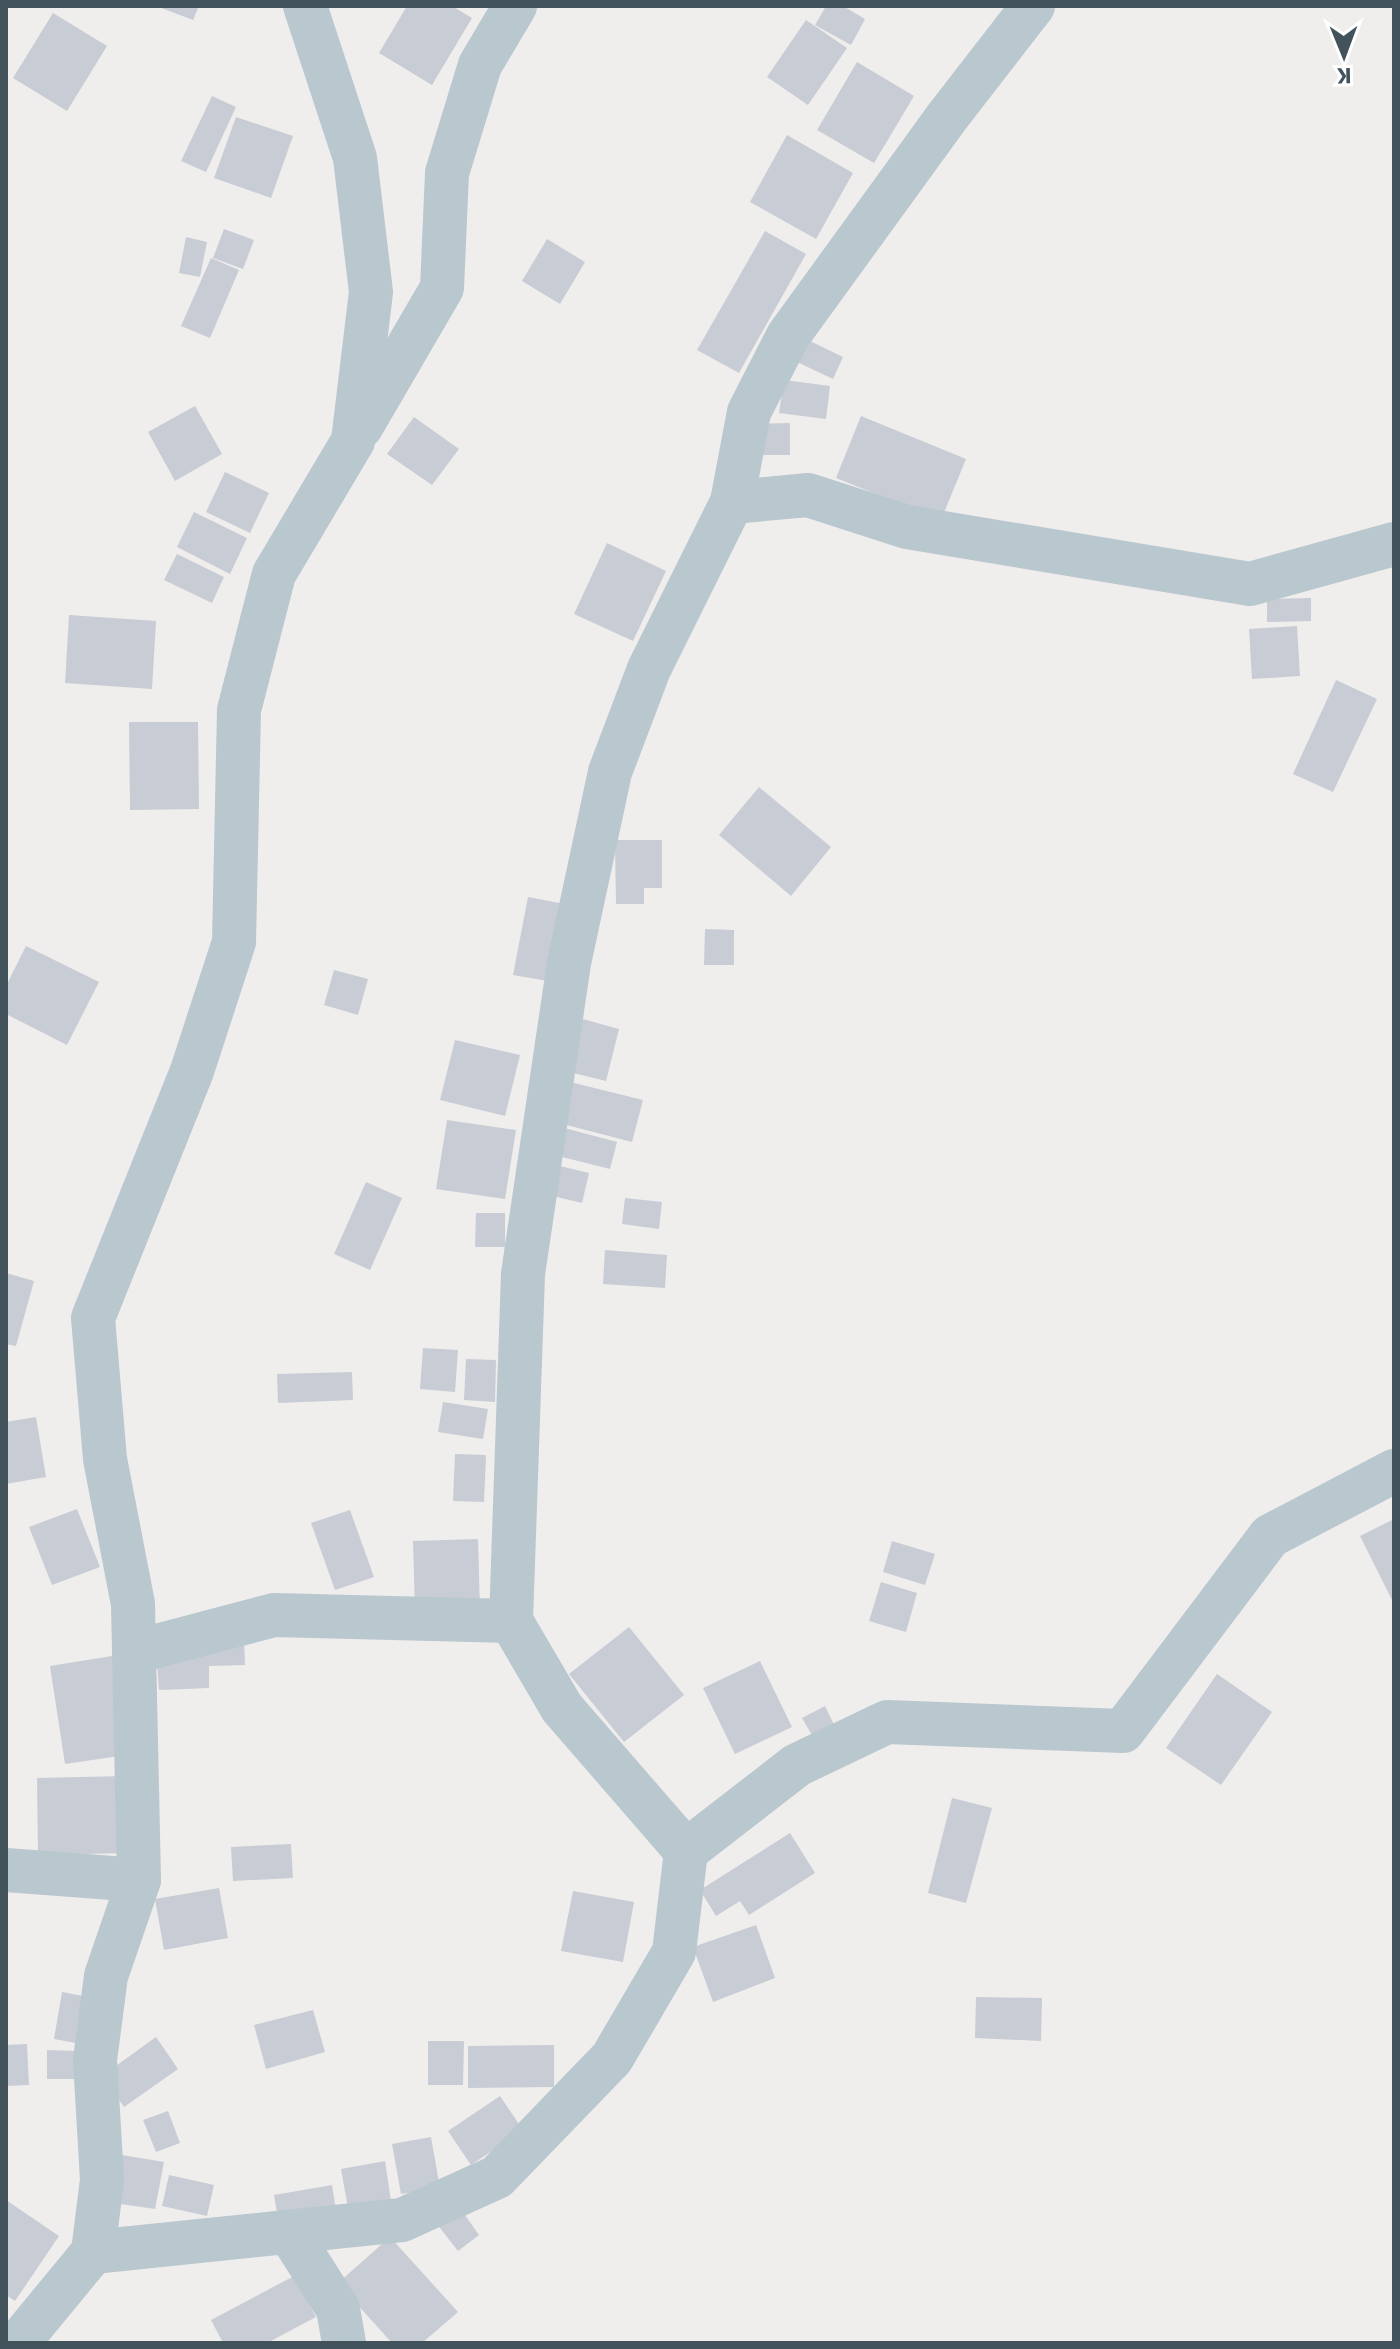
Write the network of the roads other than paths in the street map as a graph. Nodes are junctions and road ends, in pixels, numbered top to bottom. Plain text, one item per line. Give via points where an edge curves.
1 (305, 6) edge
2 (515, 6) edge
3 (1033, 6) edge
4 (353, 441) junction
5 (732, 502) junction
6 (1394, 544) edge
7 (1394, 1471) edge
8 (511, 1621) junction
9 (134, 1652) junction
10 (686, 1851) junction
11 (6, 1870) edge
12 (139, 1880) junction
13 (289, 2232) junction
14 (93, 2252) junction
15 (18, 2343) edge
16 (344, 2343) edge

1 - 4 street via 355,158 371,292
2 - 4 street via 480,65 447,173 442,288
3 - 5 street via 788,336 749,412
4 - 9 street via 274,574 239,710 234,942 192,1071 93,1318 105,1459 133,1604
5 - 6 street via 808,495 907,527 1250,584
5 - 8 street via 649,669 610,772 569,963 523,1274
7 - 10 street via 1270,1536 1123,1731 887,1722 797,1765
8 - 9 street via 274,1615
8 - 10 street via 562,1708
9 - 12 street
10 - 13 street via 674,1952 612,2058 497,2177 402,2220
11 - 12 street
12 - 14 street via 106,1976 95,2060 102,2180
13 - 14 street
13 - 16 street via 338,2309
14 - 15 street

